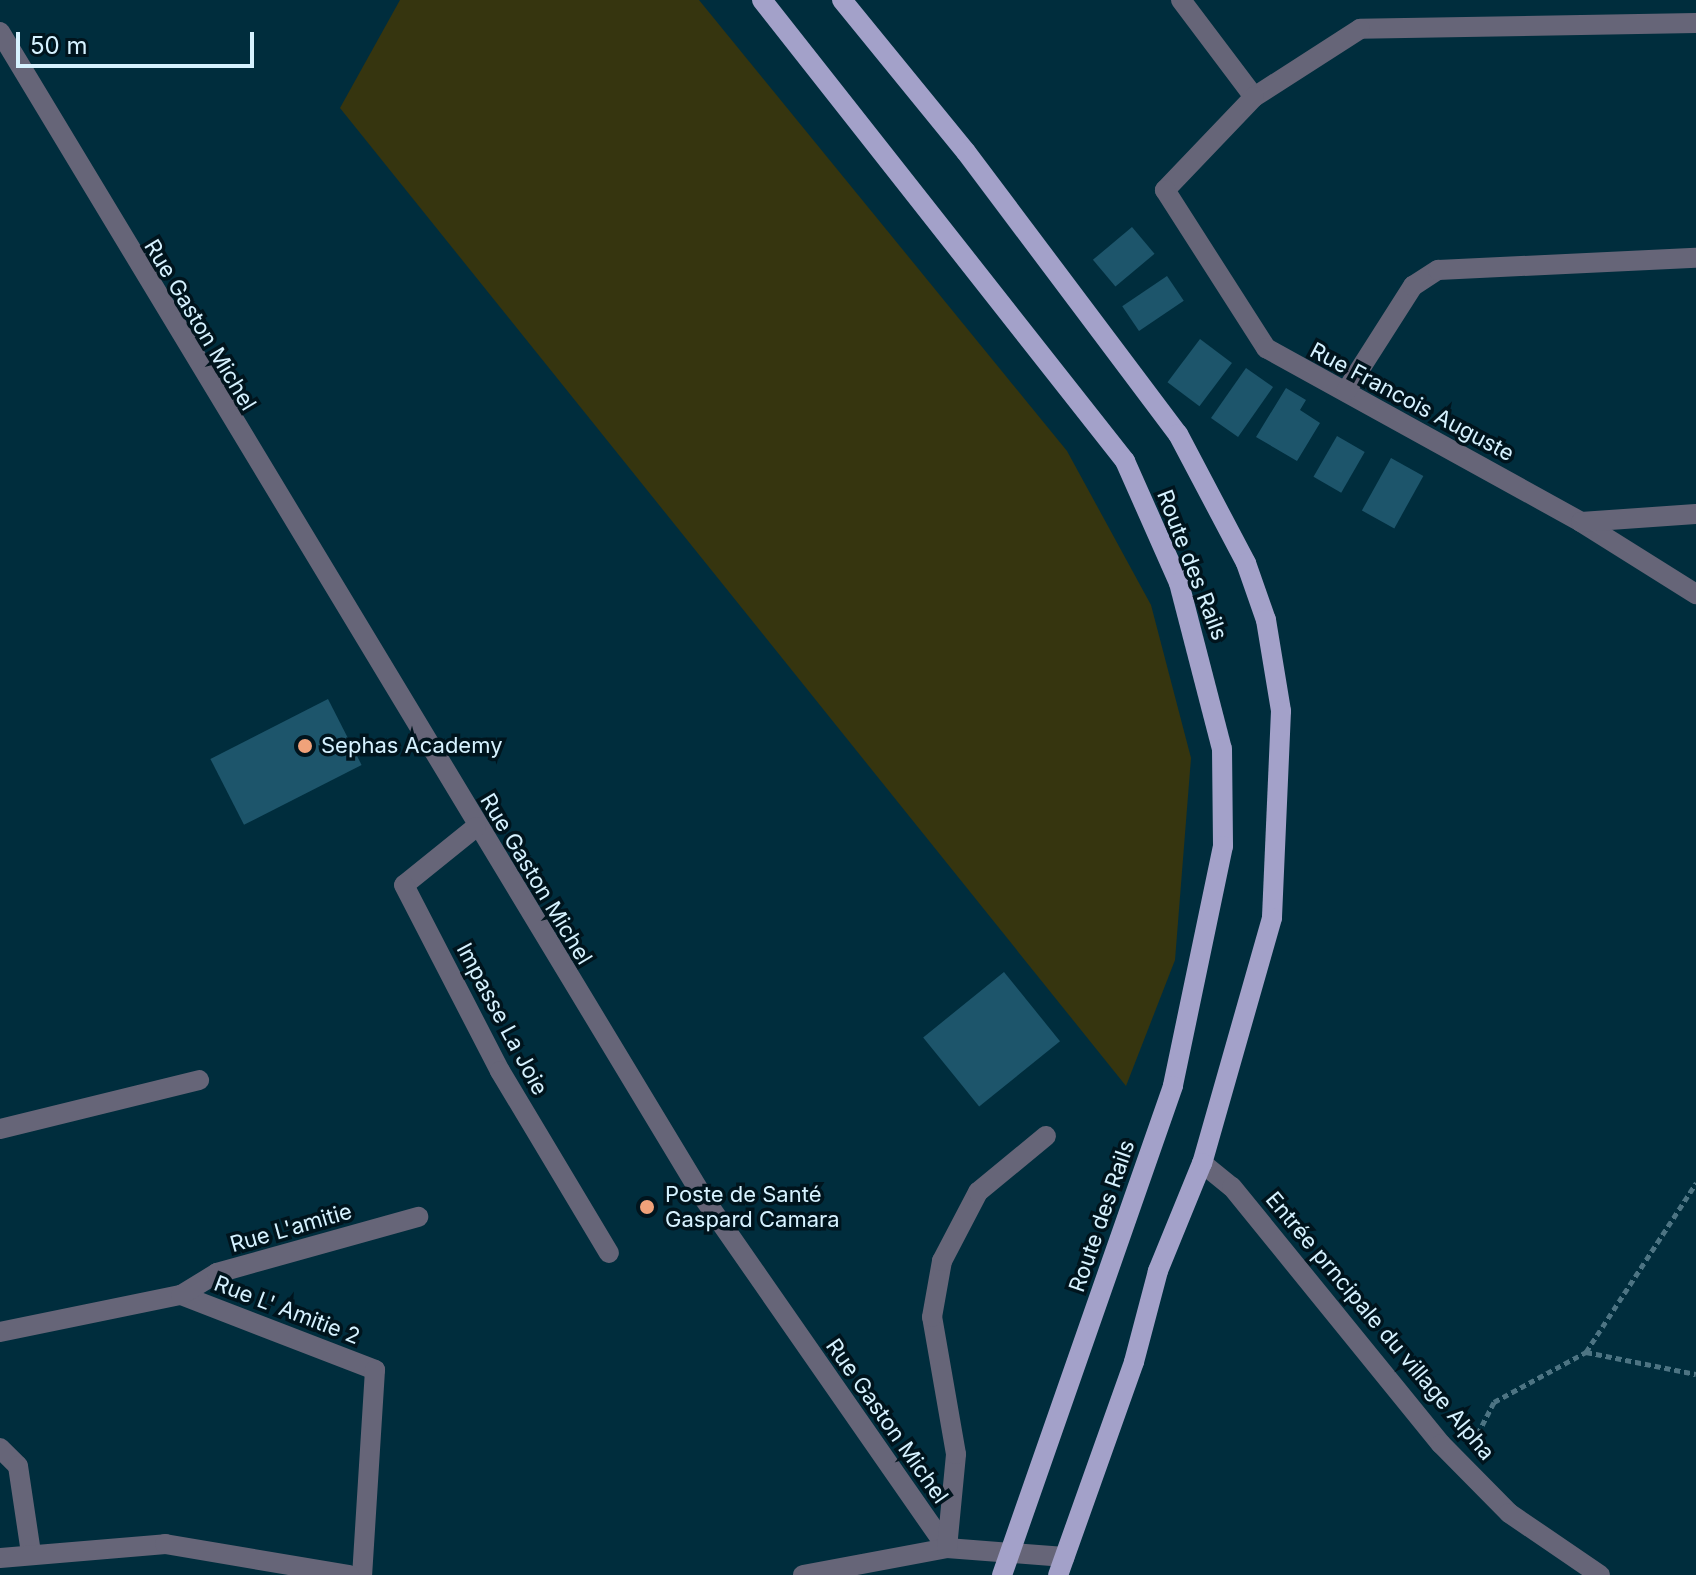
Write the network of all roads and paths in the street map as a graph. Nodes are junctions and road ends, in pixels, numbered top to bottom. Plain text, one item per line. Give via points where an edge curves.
1 (762, 0) edge
2 (842, 0) edge
3 (1181, 0) edge
4 (1696, 23) edge
5 (0, 32) edge
6 (1254, 97) junction
7 (1696, 258) edge
8 (1346, 391) junction
9 (1696, 514) edge
10 (1581, 522) junction
11 (1696, 594) edge
12 (476, 827) junction
13 (199, 1080) dead end
14 (0, 1129) edge
15 (1046, 1136) dead end
16 (1202, 1163) junction
17 (1696, 1183) edge
18 (418, 1217) dead end
19 (609, 1253) dead end
20 (181, 1295) junction
21 (0, 1332) edge
22 (1586, 1352) junction
23 (1696, 1374) edge
24 (0, 1448) edge
25 (1461, 1465) junction
26 (947, 1548) junction
27 (1010, 1551) junction
28 (31, 1553) junction
29 (0, 1558) edge
30 (1062, 1566) edge
31 (349, 1575) edge
32 (362, 1575) edge
33 (803, 1575) edge
34 (1002, 1575) edge
35 (1600, 1575) edge

1 - 27 main road, Route des Rails via 1125,461 1179,583 1222,749 1223,846 1173,1086
2 - 16 main road, Route des Rails via 966,152 1178,434 1246,563 1266,620 1281,711 1272,918
3 - 6 street
4 - 6 street via 1360,29
5 - 12 street, Rue Gaston Michel
6 - 8 street, Rue Francois Auguste via 1165,190 1266,348
7 - 8 street via 1438,270 1413,286
8 - 10 street, Rue Francois Auguste
9 - 10 street
10 - 11 street, Rue Francois Auguste
12 - 19 street, Impasse La Joie via 404,885 500,1071
12 - 26 street, Rue Gaston Michel via 703,1197
13 - 14 street
15 - 26 street via 978,1192 942,1261 932,1317 956,1454
16 - 25 street, Entrée prncipale du village Alpha via 1232,1187
16 - 30 main road, Route des Rails via 1158,1271 1134,1362
17 - 22 path
18 - 20 street, Rue L'amitie via 217,1273
20 - 21 street
20 - 32 street, Rue L' Amitie 2 via 375,1370
22 - 23 path
22 - 25 path via 1494,1402
24 - 28 street via 18,1466
25 - 35 street, Entrée prncipale du village Alpha via 1509,1513
26 - 27 street
26 - 33 street
27 - 30 street
27 - 34 main road, Route des Rails
28 - 29 street
28 - 31 street via 165,1544

